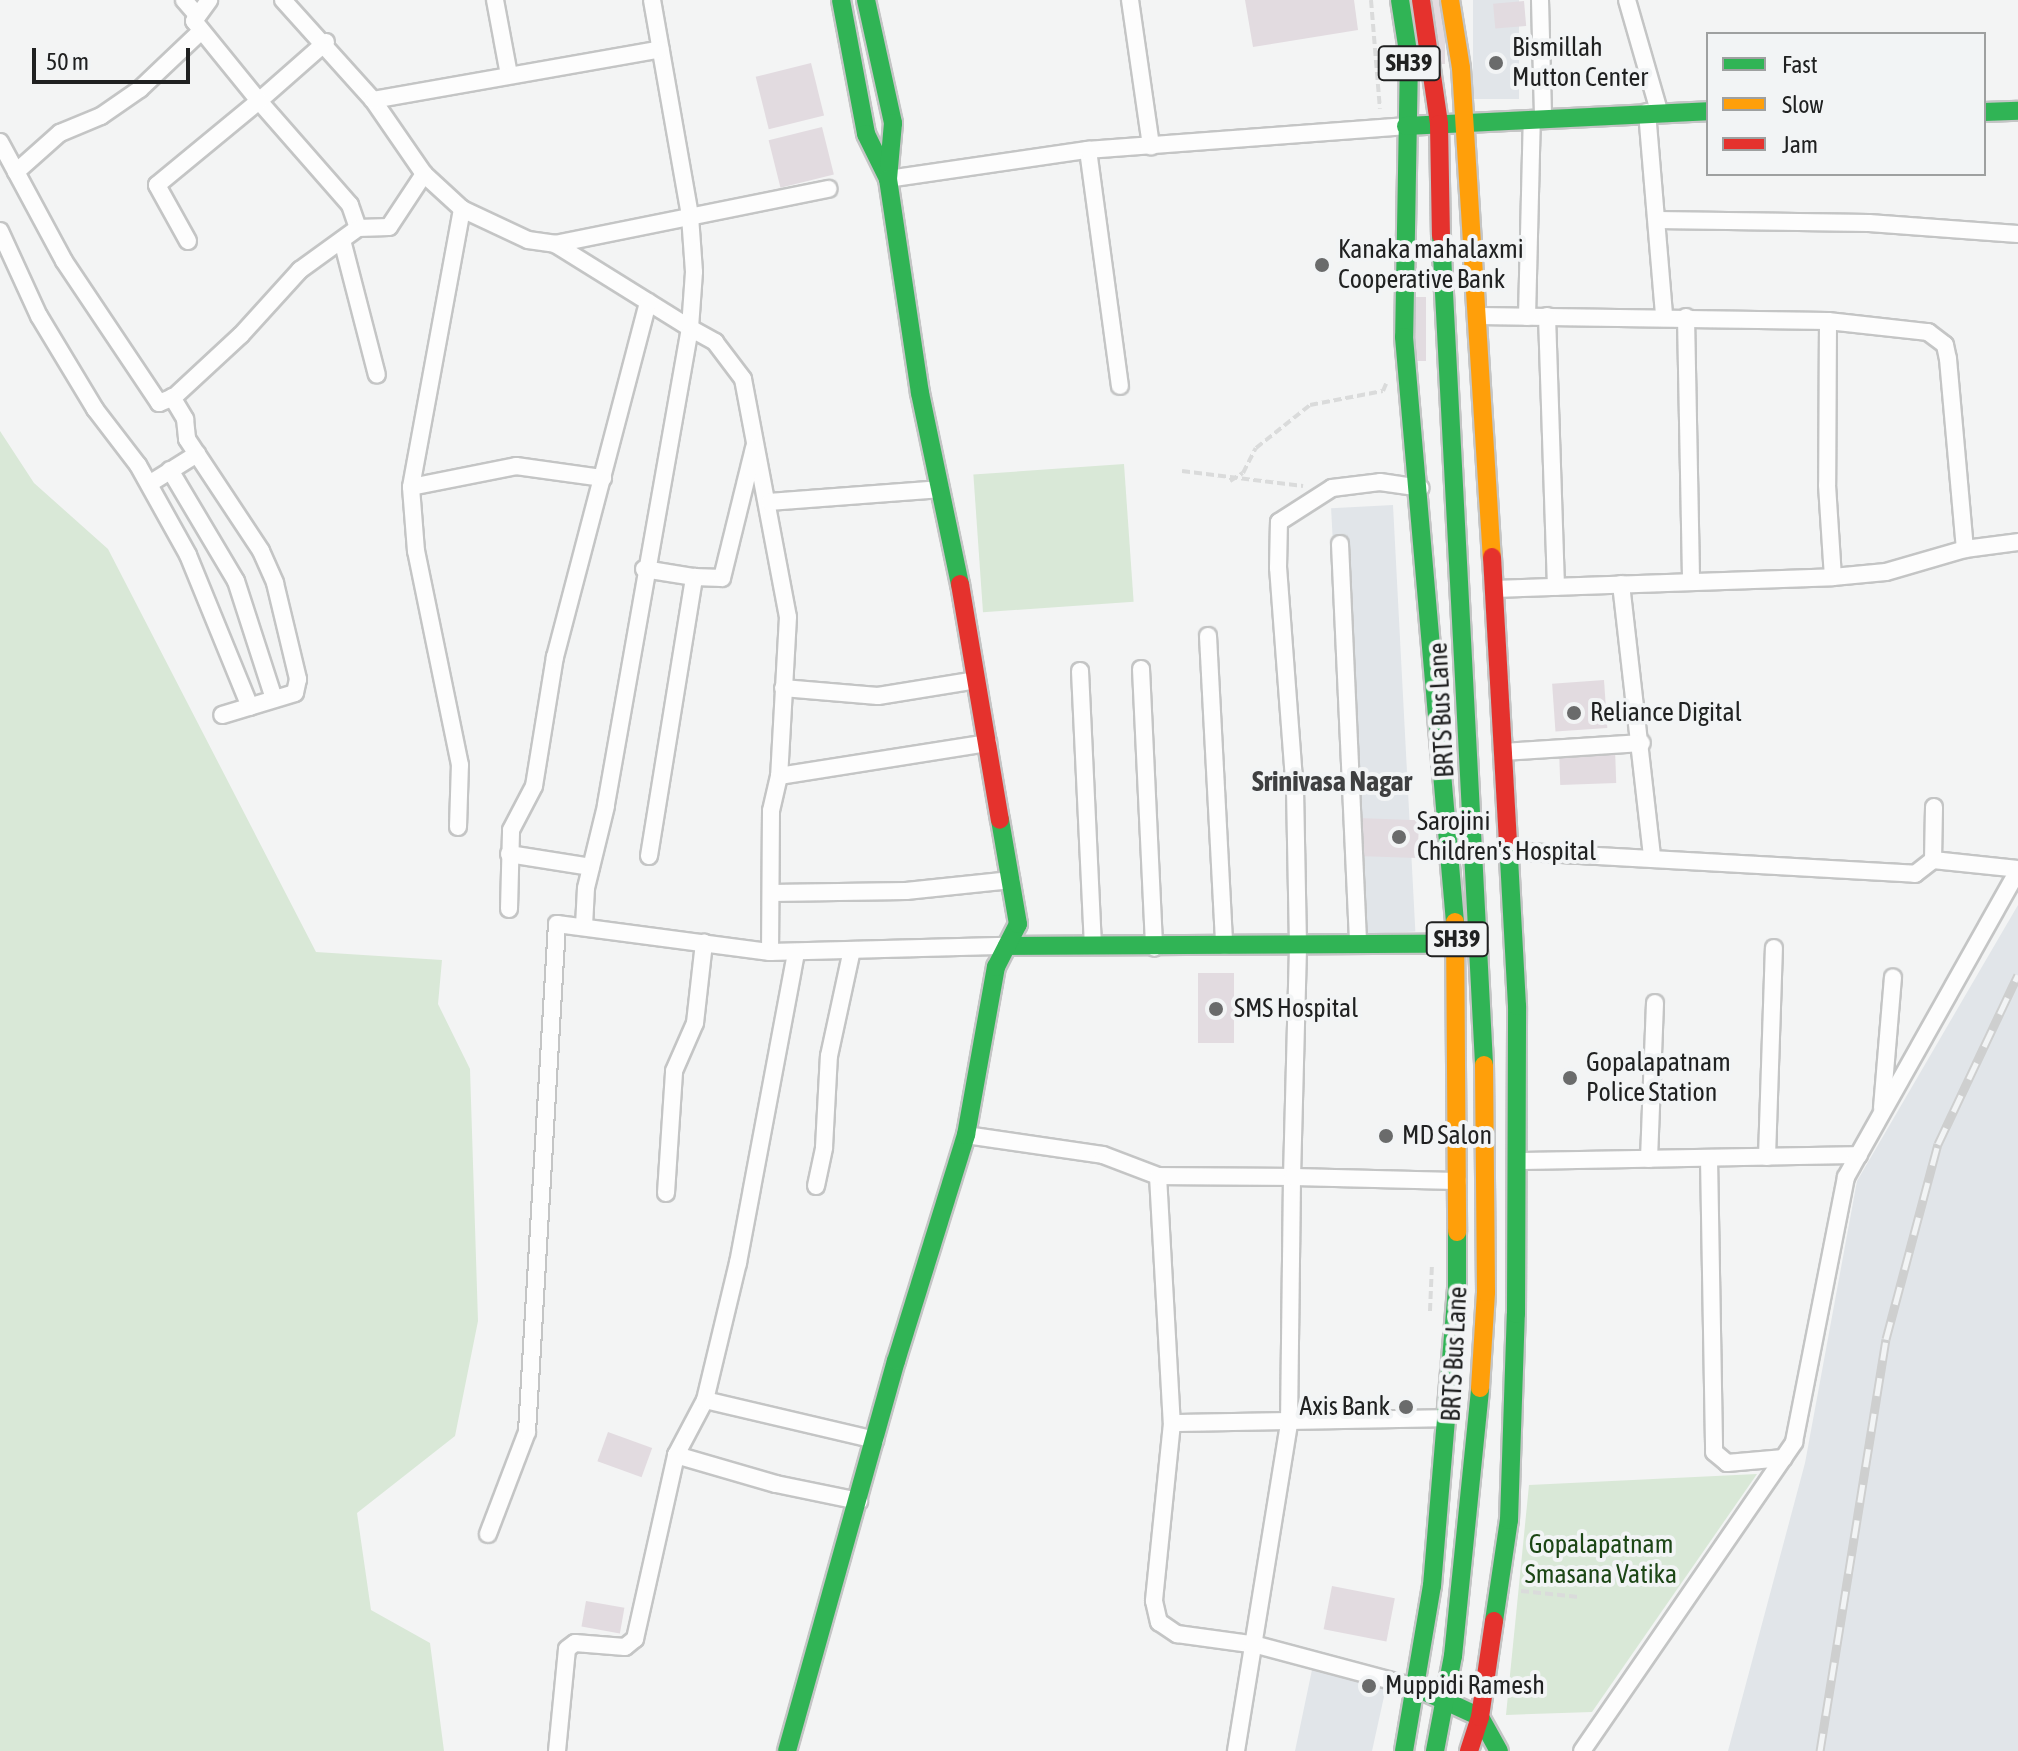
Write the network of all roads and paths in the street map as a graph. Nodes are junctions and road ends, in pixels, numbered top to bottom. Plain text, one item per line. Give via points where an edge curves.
1 (184, 0) edge
2 (209, 0) edge
3 (283, 0) edge
4 (495, 0) edge
5 (652, 0) edge
6 (841, 0) edge
7 (866, 0) edge
8 (1130, 0) edge
9 (1371, 0) edge
10 (1400, 0) edge
11 (1421, 0) edge
12 (1450, 0) edge
13 (1540, 0) edge
14 (1627, 0) edge
15 (199, 24) junction
16 (326, 42) junction
17 (661, 49) junction
18 (509, 75) junction
19 (373, 100) junction
20 (259, 101) junction
21 (1706, 111) edge
22 (2018, 111) edge
23 (1653, 112) junction
24 (1986, 112) edge
25 (1538, 119) junction
26 (1464, 123) junction
27 (1439, 124) junction
28 (1406, 126) junction
29 (1382, 128) junction
30 (0, 142) edge
31 (1151, 146) junction
32 (1088, 150) junction
33 (16, 172) junction
34 (424, 174) junction
35 (888, 179) junction
36 (829, 189) dead end
37 (462, 209) junction
38 (690, 216) junction
39 (1657, 220) junction
40 (358, 228) junction
41 (0, 231) edge
42 (2018, 234) edge
43 (342, 240) junction
44 (188, 241) dead end
45 (555, 244) junction
46 (648, 302) junction
47 (1478, 316) junction
48 (1547, 316) junction
49 (1664, 316) junction
50 (1527, 317) junction
51 (1686, 317) junction
52 (1828, 321) junction
53 (690, 328) junction
54 (377, 375) dead end
55 (1120, 386) dead end
56 (1392, 386) dead end
57 (172, 397) junction
58 (754, 447) junction
59 (197, 454) junction
60 (170, 470) junction
61 (1182, 471) dead end
62 (603, 478) junction
63 (1230, 481) junction
64 (149, 484) junction
65 (411, 487) junction
66 (1421, 488) junction
67 (941, 489) junction
68 (1324, 492) junction
69 (770, 502) junction
70 (2018, 542) edge
71 (1340, 544) dead end
72 (1965, 549) junction
73 (644, 569) junction
74 (694, 577) junction
75 (1833, 577) junction
76 (1691, 581) junction
77 (1621, 584) junction
78 (1556, 587) junction
79 (1494, 589) junction
80 (1208, 636) dead end
81 (1141, 669) dead end
82 (1080, 671) dead end
83 (977, 680) junction
84 (783, 688) junction
85 (274, 699) junction
86 (250, 707) junction
87 (222, 715) dead end
88 (988, 743) junction
89 (1642, 743) junction
90 (1503, 752) junction
91 (779, 776) junction
92 (1934, 807) dead end
93 (458, 827) dead end
94 (1508, 851) junction
95 (509, 854) junction
96 (649, 856) dead end
97 (1652, 857) junction
98 (1933, 860) junction
99 (591, 867) junction
100 (2018, 869) edge
101 (1011, 880) junction
102 (771, 893) junction
103 (509, 909) dead end
104 (584, 927) junction
105 (704, 943) junction
106 (1358, 944) junction
107 (1457, 944) junction
108 (1093, 945) junction
109 (1298, 945) junction
110 (1007, 946) junction
111 (1224, 946) junction
112 (1154, 948) junction
113 (1774, 948) dead end
114 (852, 950) junction
115 (770, 952) junction
116 (796, 952) junction
117 (1893, 977) dead end
118 (1655, 1003) dead end
119 (1882, 1114) junction
120 (966, 1135) junction
121 (1859, 1155) junction
122 (1767, 1157) junction
123 (1709, 1158) junction
124 (1649, 1159) junction
125 (1516, 1161) junction
126 (1158, 1176) junction
127 (1292, 1177) junction
128 (1458, 1181) junction
129 (816, 1186) dead end
130 (666, 1193) dead end
131 (1432, 1260) dead end
132 (1429, 1324) dead end
133 (705, 1400) junction
134 (1446, 1418) junction
135 (1172, 1423) junction
136 (1289, 1424) junction
137 (875, 1440) junction
138 (676, 1455) junction
139 (1784, 1458) junction
140 (859, 1501) junction
141 (488, 1534) dead end
142 (1498, 1589) junction
143 (1579, 1597) dead end
144 (1257, 1645) junction
145 (1415, 1687) junction
146 (1446, 1698) junction
147 (1480, 1717) junction
148 (557, 1751) edge
149 (787, 1751) edge
150 (1236, 1751) edge
151 (1404, 1751) edge
152 (1435, 1751) edge
153 (1469, 1751) edge
154 (1499, 1751) edge
155 (1582, 1751) edge

1 - 15 street
2 - 15 street
3 - 16 street
4 - 18 street
5 - 17 street
6 - 35 main road via 866,134
7 - 35 main road via 893,123
8 - 31 street
9 - 29 path
10 - 28 main road, SH39 via 1409,58
11 - 27 main road, BRTS Bus Lane
12 - 26 main road, SH39
13 - 25 street
14 - 23 street
15 - 20 street
15 - 33 street via 140,89 101,116 60,133
16 - 19 street
16 - 20 street
17 - 18 street
17 - 38 street
18 - 19 street
19 - 34 street
20 - 40 street via 350,205
20 - 44 street via 157,185
21 - 23 main road
22 - 24 main road
23 - 25 main road
23 - 39 street
25 - 26 main road
25 - 50 street
26 - 27 main road
26 - 47 main road, SH39
27 - 28 main road
27 - 146 main road, BRTS Bus Lane via 1443,311 1459,508 1487,1125 1486,1292 1476,1441
28 - 29 street
28 - 66 main road, SH39 via 1404,337
29 - 31 street
30 - 33 street
31 - 32 street
32 - 35 street
32 - 55 street
33 - 57 street via 64,261 147,393 159,403
34 - 37 street
34 - 40 street via 389,227
35 - 67 main road via 920,393
36 - 38 street
37 - 45 street via 528,240
37 - 65 street
38 - 45 street
38 - 53 street
39 - 42 street via 1869,223
39 - 49 street
40 - 43 street
41 - 64 street via 47,330
43 - 54 street
43 - 57 street via 300,270 241,335
45 - 46 street
46 - 53 street
46 - 62 street
47 - 50 street
47 - 79 main road, SH39
48 - 49 street
48 - 50 street
48 - 78 street
49 - 51 street
51 - 52 street
51 - 76 street
52 - 72 street via 1922,330 1945,345
52 - 75 street via 1827,485
53 - 58 street via 715,342 743,379
53 - 73 street
56 - 63 path via 1390,370 1383,391 1310,405 1256,448 1243,473
57 - 59 street
58 - 69 street
58 - 74 street via 722,578
59 - 60 street
59 - 85 street via 261,551 275,583 298,679 295,693
60 - 64 street
60 - 85 street via 236,581
61 - 63 path
62 - 65 street via 516,466
62 - 95 street via 555,657 534,786 511,830
63 - 68 path via 1295,484
64 - 86 street via 188,555
65 - 93 street via 416,551 460,765
66 - 68 street via 1380,482
66 - 107 main road, SH39
67 - 69 street
67 - 83 main road
68 - 109 street via 1279,522 1277,542 1295,793
69 - 84 street via 788,617
70 - 72 street
71 - 106 street
72 - 75 street via 1886,572
73 - 74 street
73 - 99 street via 606,806
74 - 96 street
75 - 76 street
76 - 77 street
77 - 78 street
77 - 89 street
78 - 79 street
79 - 90 main road, SH39
80 - 111 street
81 - 112 street
82 - 108 street
83 - 84 street via 878,696
83 - 88 main road
84 - 91 street
85 - 86 street
86 - 87 street
88 - 91 street
88 - 101 main road
89 - 90 street
89 - 97 street
90 - 94 main road, SH39
91 - 102 street via 771,811
92 - 98 street
94 - 97 street
94 - 125 main road, SH39 via 1517,1006
95 - 99 street
95 - 103 street
97 - 98 street via 1915,874
98 - 100 street
99 - 104 street
100 - 119 street
101 - 102 street via 906,891
101 - 110 main road via 1018,924
102 - 115 street
104 - 105 street
104 - 141 street via 557,924 527,1432
105 - 115 street
105 - 130 street via 695,1023 674,1071
106 - 107 main road
106 - 109 main road
107 - 128 main road, SH39
108 - 110 main road
108 - 112 main road
109 - 111 main road
109 - 127 street
110 - 114 street
110 - 120 main road via 996,967
111 - 112 main road
113 - 122 street
114 - 116 street
114 - 129 street via 829,1056 824,1147
115 - 116 street
116 - 133 street via 738,1263
117 - 119 street
118 - 124 street
119 - 121 street
120 - 126 street via 1103,1155
120 - 137 main road
121 - 122 street
121 - 139 street via 1846,1177 1794,1442
122 - 123 street
123 - 124 street
123 - 139 street via 1714,1452 1727,1463
124 - 125 street
125 - 142 main road, SH39 via 1509,1520
126 - 127 street
126 - 135 street
127 - 128 street
127 - 136 street
128 - 134 main road, SH39 via 1457,1290
131 - 132 path
133 - 137 street
133 - 138 street
134 - 136 street
134 - 145 main road, SH39 via 1432,1586
135 - 136 street
135 - 144 street via 1154,1601 1159,1622 1177,1634
136 - 144 street
137 - 140 main road
138 - 140 street
138 - 148 street via 635,1639 625,1647 575,1643 567,1649
139 - 155 street
140 - 149 main road
142 - 143 path
142 - 147 main road, SH39
144 - 145 street
144 - 150 street
145 - 146 main road
145 - 151 main road, SH39
146 - 147 main road
146 - 152 main road, BRTS Bus Lane
147 - 153 main road, SH39
147 - 154 main road

